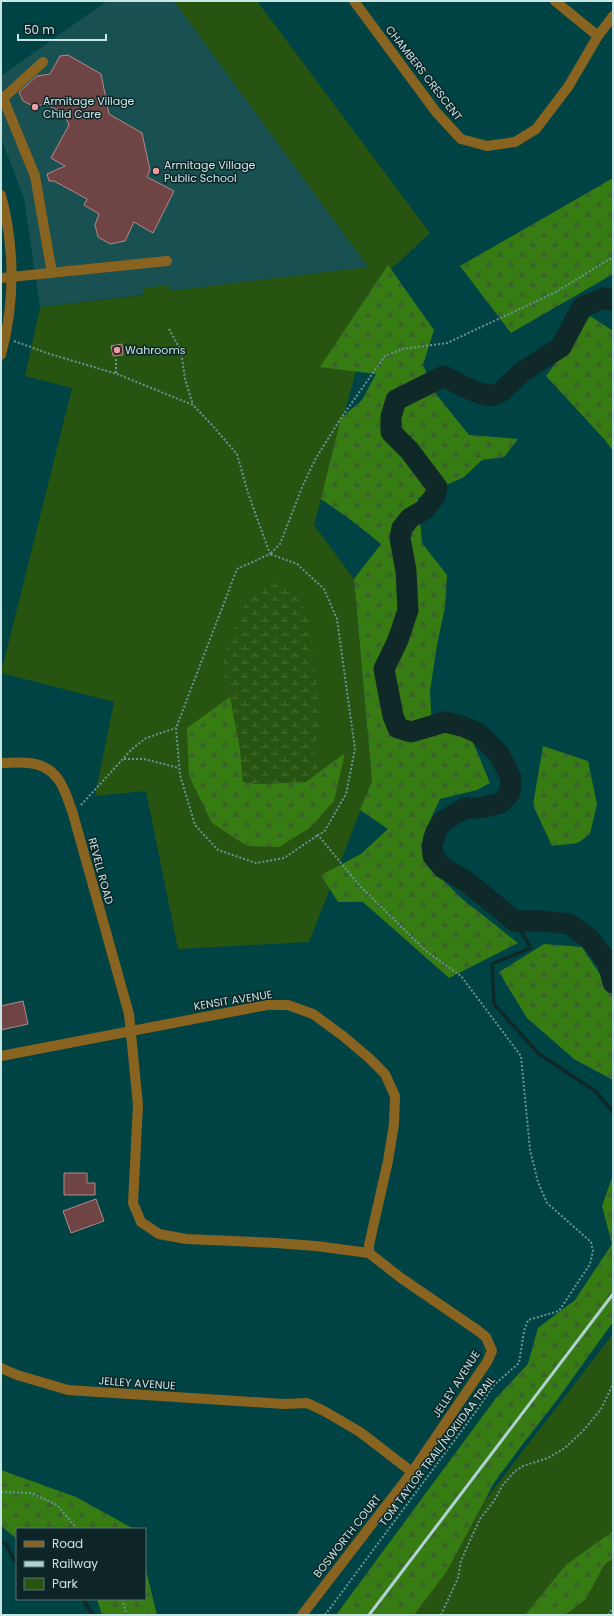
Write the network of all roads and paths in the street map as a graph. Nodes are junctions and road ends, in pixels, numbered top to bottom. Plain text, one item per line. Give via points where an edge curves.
1 (354, 1) edge
2 (555, 1) edge
3 (613, 16) edge
4 (598, 36) junction
5 (43, 62) dead end
6 (2, 99) edge
7 (1, 195) edge
8 (613, 257) edge
9 (167, 261) dead end
10 (52, 273) junction
11 (12, 277) junction
12 (1, 278) edge
13 (169, 329) dead end
14 (6, 338) junction
15 (1, 355) edge
16 (116, 359) dead end
17 (116, 374) junction
18 (193, 406) junction
19 (270, 554) junction
20 (176, 728) junction
21 (123, 760) junction
22 (1, 764) edge
23 (179, 768) junction
24 (73, 814) junction
25 (318, 835) junction
26 (130, 1032) junction
27 (1, 1056) edge
28 (369, 1253) junction
29 (1, 1368) edge
30 (613, 1384) edge
31 (412, 1472) junction
32 (1, 1492) edge
33 (76, 1528) edge
34 (122, 1600) edge
35 (613, 1608) edge
36 (127, 1615) edge
37 (302, 1615) edge
38 (325, 1615) edge
39 (440, 1615) edge
40 (608, 1615) edge

1 - 4 street, CHAMBERS CRESCENT via 436,112 461,139 487,146 515,142 536,129 568,87
2 - 4 street
3 - 4 street, CHAMBERS CRESCENT
5 - 6 street
6 - 10 street via 35,176
7 - 11 street via 8,227
8 - 19 path via 556,292 446,343 403,349 385,356 316,458 280,544
9 - 10 street
10 - 11 street
11 - 12 street
11 - 14 street
13 - 18 path via 181,351 185,379
14 - 15 street
14 - 17 path
16 - 17 path
17 - 18 path
18 - 19 path via 237,454
19 - 20 path via 236,569
19 - 25 path via 297,564 324,589 337,619 354,750 346,794 324,832
20 - 21 path via 146,738
20 - 23 path
21 - 23 path via 144,759
21 - 24 path
22 - 24 street, REVELL ROAD via 30,763 51,770 62,784
23 - 25 path via 195,825 218,850 256,863 284,858
24 - 26 street, REVELL ROAD via 129,1014
25 - 38 path, TOM TAYLOR TRAIL/NOKIIDAA TRAIL via 359,885 426,951 461,976 521,1056 530,1150 538,1182 547,1203 591,1242 593,1252 590,1264 559,1311 528,1320 518,1363 494,1385
26 - 27 street, KENSIT AVENUE
26 - 28 street via 138,1105 132,1203 141,1222 159,1234 186,1239 284,1244
26 - 28 street, KENSIT AVENUE via 267,1005 288,1005 312,1014 369,1058 385,1074 395,1096 394,1124
28 - 31 street, JELLEY AVENUE via 486,1337 492,1351
29 - 31 street, JELLEY AVENUE via 24,1378 68,1390 284,1404 306,1403 360,1432
30 - 39 path via 601,1409 565,1448 548,1458 522,1466 502,1486 480,1519 461,1561 458,1578
31 - 37 street, BOSWORTH COURT
32 - 33 path via 31,1494 57,1505
34 - 36 path
35 - 40 path

